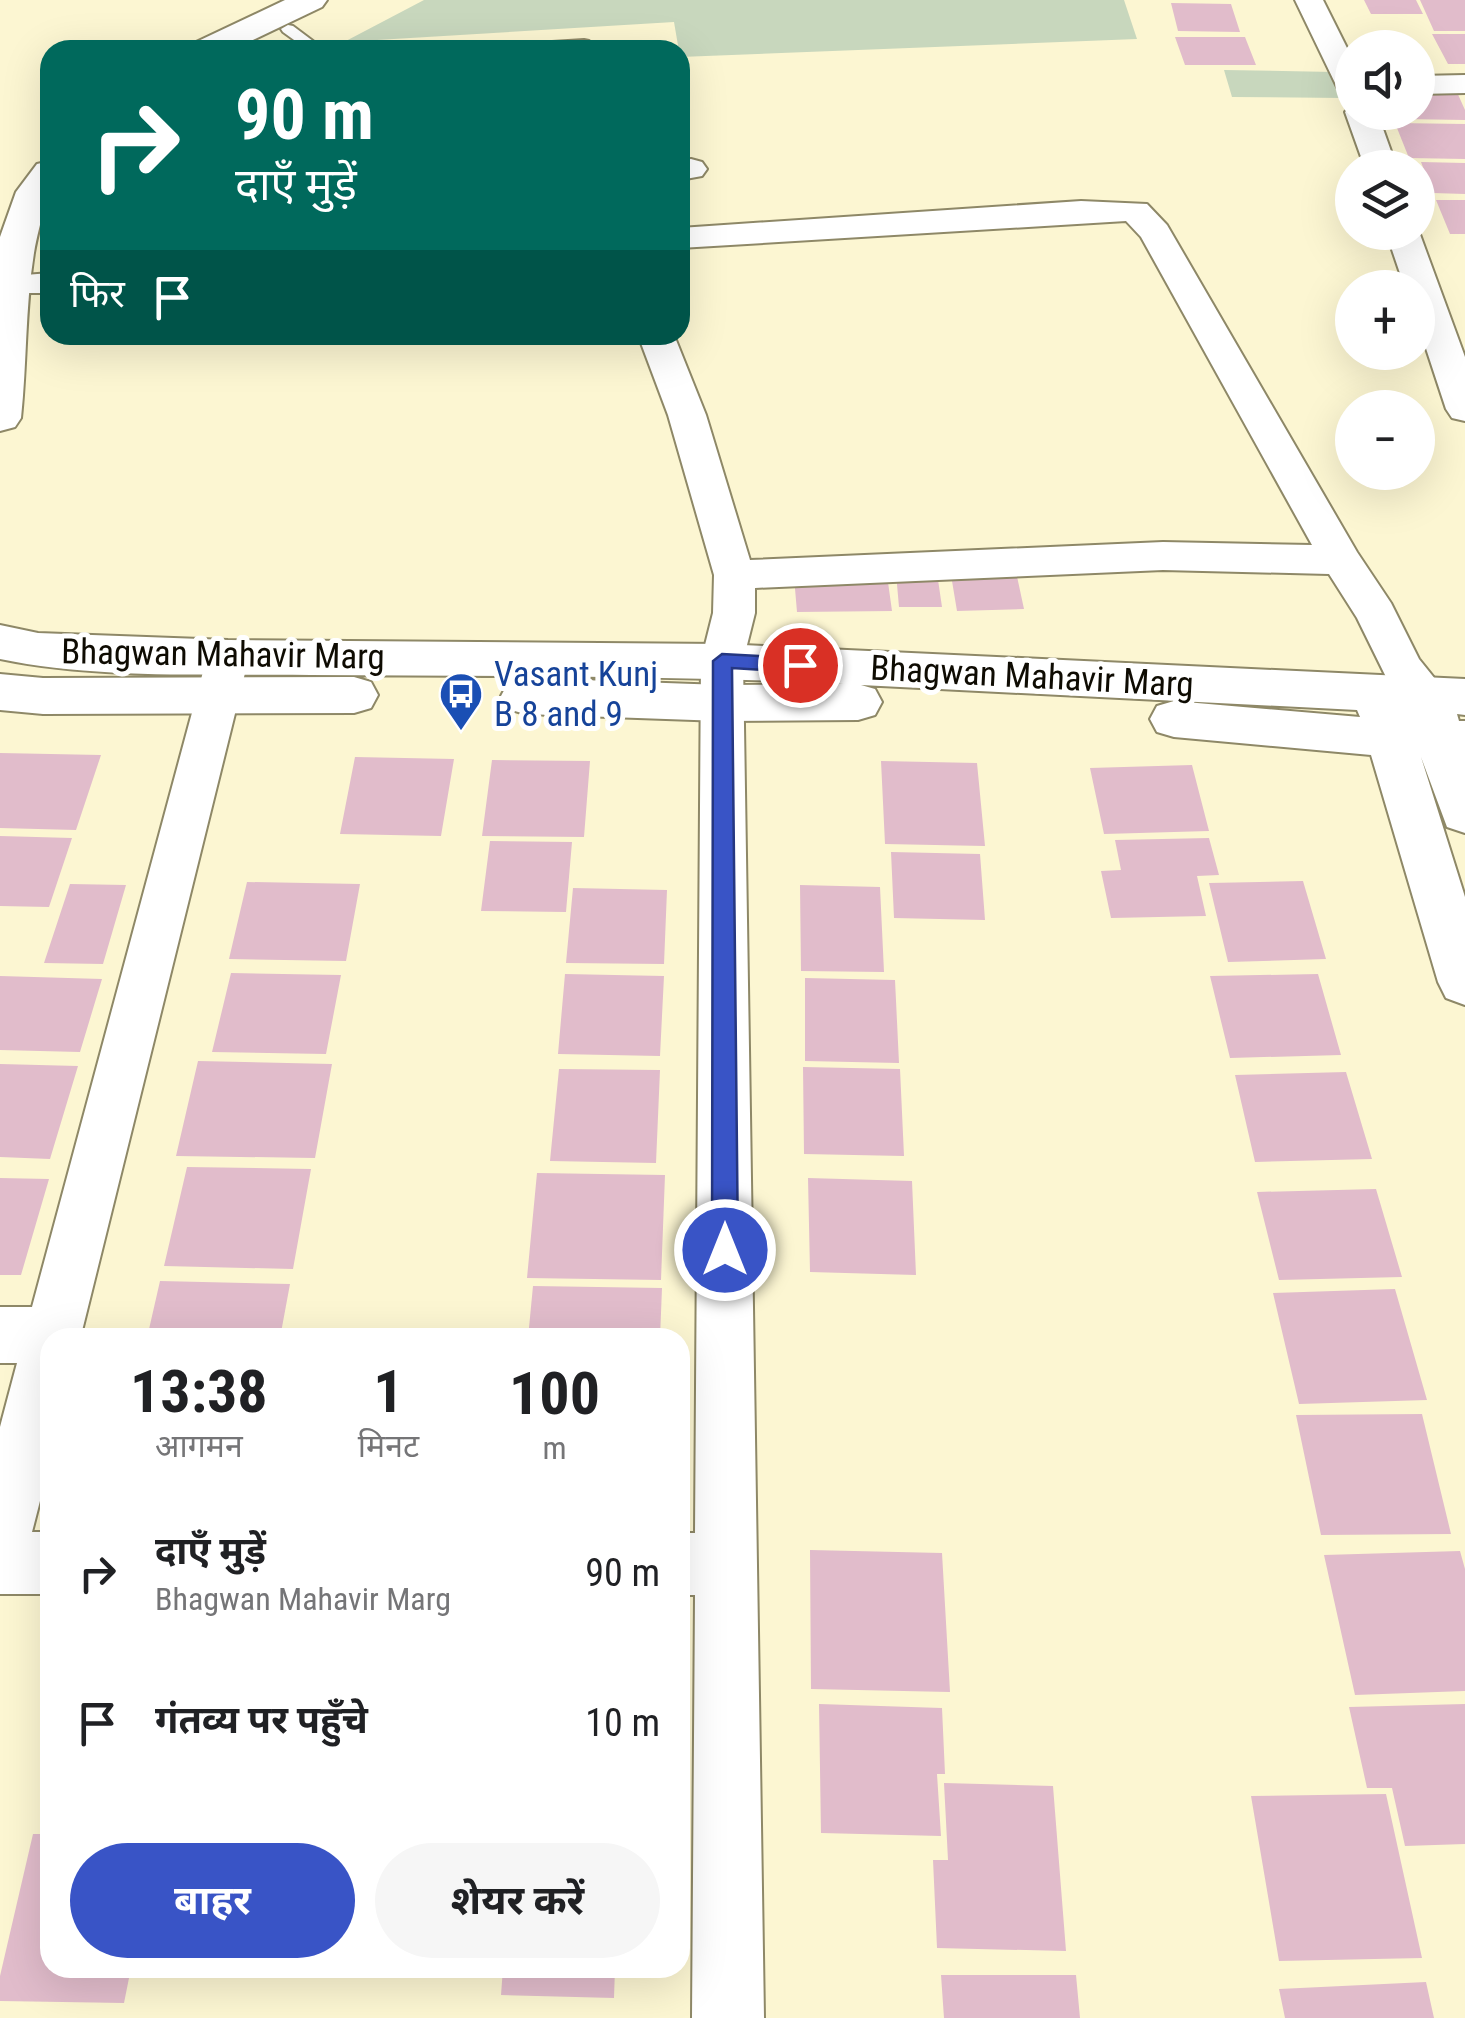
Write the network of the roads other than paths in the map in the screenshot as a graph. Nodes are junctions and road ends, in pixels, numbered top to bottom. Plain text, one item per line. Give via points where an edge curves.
1 (311, 0) edge
2 (345, 0) edge
3 (1308, 0) edge
4 (288, 29) junction
5 (227, 40) edge
6 (267, 40) edge
7 (304, 40) edge
8 (1335, 52) edge
9 (1435, 84) edge
10 (1465, 84) edge
11 (40, 149) edge
12 (0, 179) edge
13 (40, 182) edge
14 (36, 210) edge
15 (690, 237) edge
16 (1410, 250) edge
17 (40, 284) edge
18 (10, 286) junction
19 (660, 345) edge
20 (1465, 409) edge
21 (0, 415) edge
22 (1341, 560) junction
23 (734, 574) junction
24 (0, 642) edge
25 (224, 677) junction
26 (722, 682) junction
27 (0, 692) edge
28 (1383, 716) junction
29 (1450, 718) edge
30 (1465, 814) edge
31 (1465, 982) edge
32 (42, 1328) edge
33 (39, 1338) edge
34 (0, 1540) edge
35 (0, 1563) edge
36 (40, 1563) edge
37 (703, 1564) edge
38 (728, 2018) edge

1 - 5 street
2 - 4 street
3 - 8 street
4 - 6 street
4 - 7 lane
9 - 10 street
11 - 12 street
13 - 14 street via 34,188
14 - 18 street
15 - 22 street via 1135,211 1155,232
16 - 20 street
17 - 18 street
18 - 21 street
19 - 23 street
22 - 23 street via 1164,556
22 - 29 street via 1402,668
23 - 26 street
24 - 25 street, Bhagwan Mahavir Marg
25 - 26 street, Bhagwan Mahavir Marg via 460,693
25 - 27 street, Bhagwan Mahavir Marg
25 - 32 street
26 - 28 street, Bhagwan Mahavir Marg via 860,702
26 - 37 street
28 - 29 street, Bhagwan Mahavir Marg
28 - 31 street
29 - 30 street
33 - 34 street
35 - 36 street
37 - 38 street

